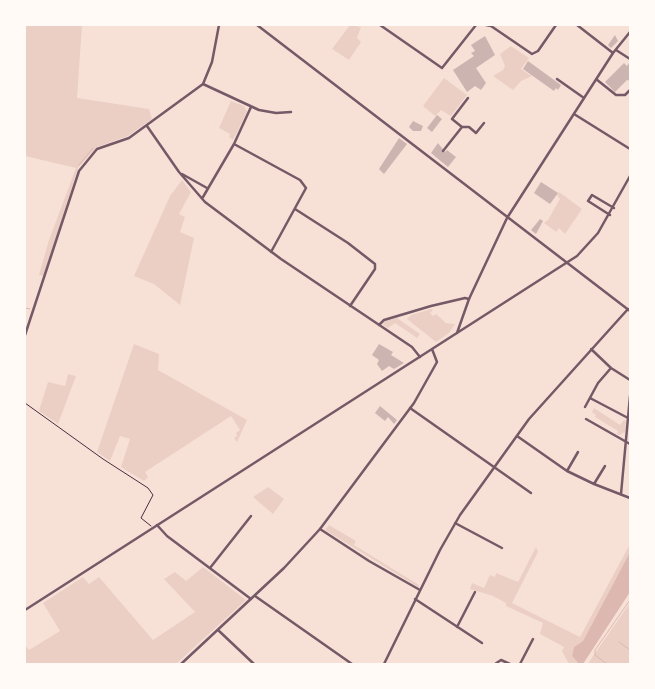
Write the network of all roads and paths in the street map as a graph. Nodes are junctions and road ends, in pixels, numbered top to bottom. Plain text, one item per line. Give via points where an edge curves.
1 (219, 25) edge
2 (257, 25) edge
3 (380, 25) edge
4 (476, 25) edge
5 (486, 25) edge
6 (556, 25) edge
7 (577, 25) edge
8 (630, 32) edge
9 (614, 51) junction
10 (630, 59) edge
11 (557, 79) dead end
12 (596, 79) junction
13 (202, 84) junction
14 (630, 90) edge
15 (468, 98) dead end
16 (584, 98) junction
17 (251, 107) junction
18 (291, 112) dead end
19 (575, 112) junction
20 (484, 124) dead end
21 (147, 126) junction
22 (462, 127) junction
23 (234, 144) junction
24 (630, 149) edge
25 (443, 151) dead end
26 (179, 172) junction
27 (630, 176) edge
28 (207, 188) junction
29 (203, 197) junction
30 (614, 208) junction
31 (295, 209) junction
32 (610, 215) junction
33 (507, 218) junction
34 (271, 252) junction
35 (568, 262) junction
36 (469, 299) junction
37 (350, 306) junction
38 (629, 310) edge
39 (379, 325) junction
40 (456, 334) junction
41 (25, 335) edge
42 (432, 349) junction
43 (591, 350) junction
44 (420, 357) junction
45 (611, 368) junction
46 (630, 380) edge
47 (630, 396) edge
48 (590, 398) junction
49 (25, 403) edge
50 (585, 407) dead end
51 (410, 408) junction
52 (628, 418) junction
53 (586, 420) dead end
54 (517, 436) junction
55 (625, 441) junction
56 (630, 444) edge
57 (578, 452) dead end
58 (604, 466) dead end
59 (494, 467) junction
60 (567, 471) junction
61 (594, 484) junction
62 (531, 493) dead end
63 (621, 494) junction
64 (630, 498) edge
65 (251, 516) dead end
66 (455, 524) junction
67 (157, 525) junction
68 (153, 527) junction
69 (320, 529) junction
70 (502, 548) dead end
71 (210, 568) junction
72 (420, 590) junction
73 (475, 592) dead end
74 (255, 596) junction
75 (251, 599) junction
76 (415, 599) junction
77 (25, 610) edge
78 (457, 627) junction
79 (218, 630) junction
80 (534, 639) dead end
81 (482, 643) dead end
82 (250, 662) edge
83 (180, 664) edge
84 (254, 664) edge
85 (352, 664) edge
86 (384, 664) edge
87 (495, 664) edge
88 (510, 664) edge
89 (520, 664) edge

1 - 13 street via 212,62
2 - 33 street via 436,160
3 - 4 street via 442,68
5 - 6 street via 532,54 538,51
7 - 9 street
8 - 9 street
9 - 10 street
9 - 12 street
11 - 16 street
12 - 14 street via 616,95 625,95
12 - 16 street
13 - 17 street
13 - 21 street
15 - 22 street via 452,119
16 - 19 street
17 - 18 street via 270,113
17 - 23 street
19 - 24 street
19 - 33 street
20 - 22 street via 476,134 468,127
21 - 26 street
21 - 41 street via 129,138 97,149 79,171
22 - 25 street
23 - 28 street
23 - 31 street via 303,183 305,192
26 - 28 street
26 - 29 street
27 - 30 street
28 - 29 street
29 - 34 street via 205,202
30 - 32 street
30 - 32 street via 592,195 588,201
31 - 34 street
31 - 37 street via 375,264
32 - 35 street via 593,240
33 - 35 street
33 - 36 street
34 - 37 street
35 - 38 street
35 - 40 street
36 - 39 street via 431,306 384,320
36 - 40 street
37 - 39 street
38 - 43 street
39 - 44 street via 412,347
40 - 42 street
42 - 44 street
42 - 51 street via 437,362
43 - 45 street
43 - 54 street
44 - 67 street
45 - 46 street
45 - 48 street
47 - 52 street
48 - 50 street
48 - 52 street
49 - 68 path via 148,488 153,495 141,518
51 - 59 street
51 - 69 street
52 - 55 street
53 - 55 street
54 - 59 street
54 - 60 street
55 - 56 street
55 - 63 street
57 - 60 street
58 - 61 street
59 - 62 street
59 - 66 street
60 - 61 street
61 - 63 street
63 - 64 street
65 - 71 street
66 - 70 street
66 - 72 street
67 - 68 street
67 - 71 street
68 - 77 street
69 - 72 street
69 - 74 street
71 - 75 street
72 - 76 street
73 - 78 street
74 - 75 street
74 - 85 street
75 - 79 street
76 - 78 street
76 - 86 street
78 - 81 street
79 - 82 street
79 - 83 street
80 - 89 street
82 - 84 street
87 - 88 street via 502,660

